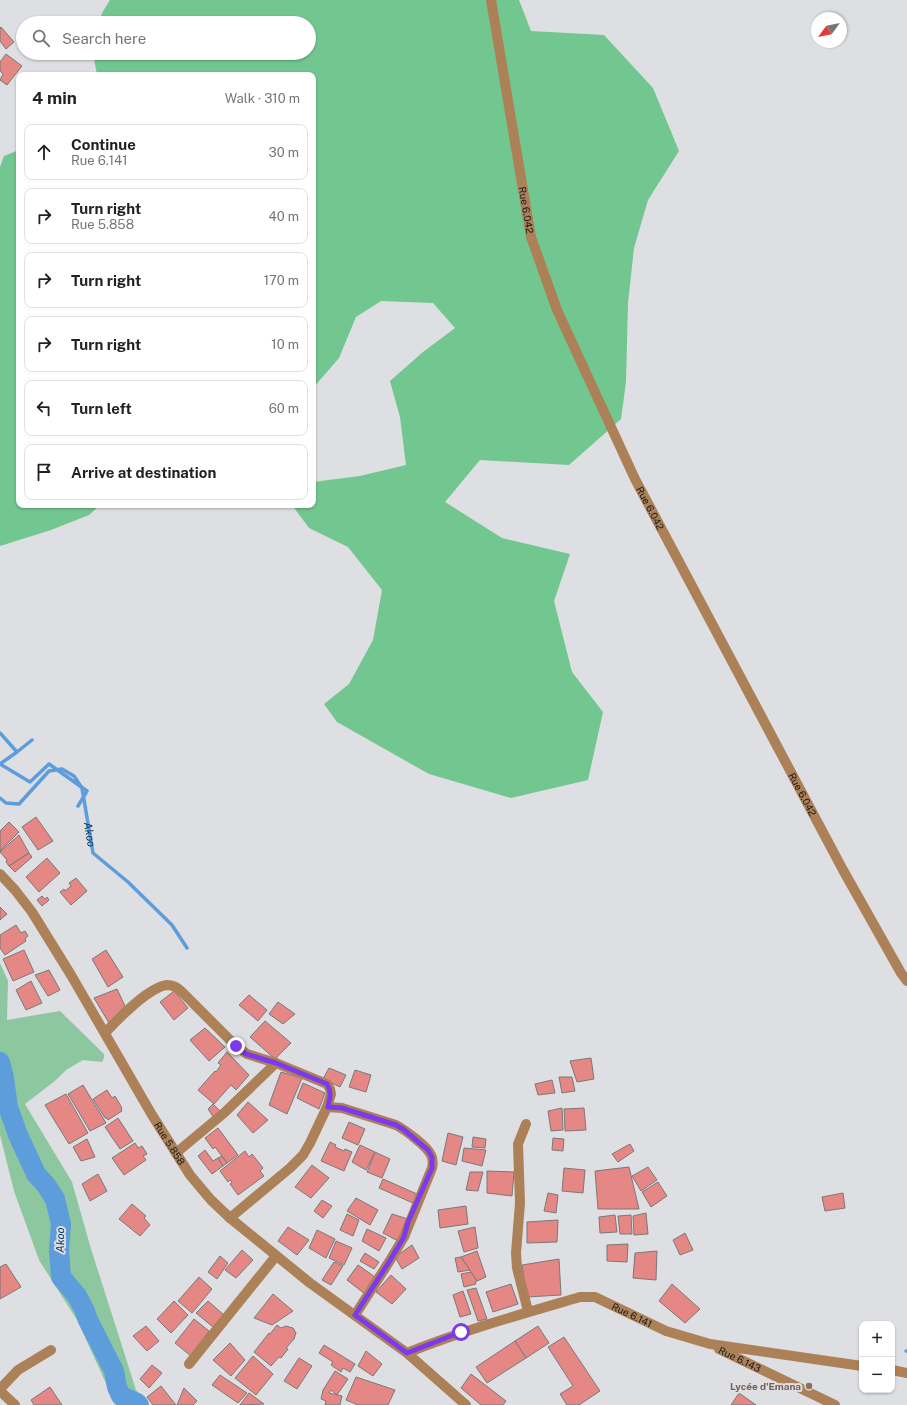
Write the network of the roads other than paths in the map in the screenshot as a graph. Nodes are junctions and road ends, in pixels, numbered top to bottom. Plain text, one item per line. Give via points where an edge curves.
1 (491, 0) edge
2 (0, 874) edge
3 (907, 981) edge
4 (104, 1033) junction
5 (276, 1063) junction
6 (328, 1107) junction
7 (526, 1124) dead end
8 (176, 1153) junction
9 (230, 1218) junction
10 (276, 1256) junction
11 (528, 1311) junction
12 (355, 1315) junction
13 (710, 1344) junction
14 (51, 1350) dead end
15 (407, 1353) junction
16 (189, 1364) dead end
17 (859, 1366) edge
18 (895, 1371) edge
19 (907, 1373) edge
20 (0, 1390) edge
21 (14, 1405) edge
22 (466, 1405) edge
23 (835, 1405) edge

1 - 3 street, Rue 6.042 via 531,237 557,310 635,479 842,870
2 - 4 street, Rue 5.858 via 32,912
4 - 5 street via 136,1002 159,987 171,985 181,991 246,1054
4 - 8 street, Rue 5.858
5 - 6 street via 327,1084 331,1094
5 - 8 street via 224,1113
6 - 9 street via 303,1155
6 - 12 street via 342,1108 396,1125 428,1150 432,1157 432,1168 404,1237
7 - 11 street via 518,1144 520,1203 516,1253 517,1268
8 - 9 street, Rue 5.858 via 190,1175
9 - 10 street, Rue 5.858
10 - 12 street, Rue 5.858
10 - 16 street
11 - 13 street, Rue 6.141 via 580,1297 595,1297 666,1331
11 - 15 street, Rue 6.141 via 461,1332
12 - 15 street, Rue 5.858
13 - 17 street, Rue 6.141
13 - 23 street, Rue 6.143
14 - 20 street via 18,1370
15 - 22 street, Rue 5.858
18 - 19 street
20 - 21 street

